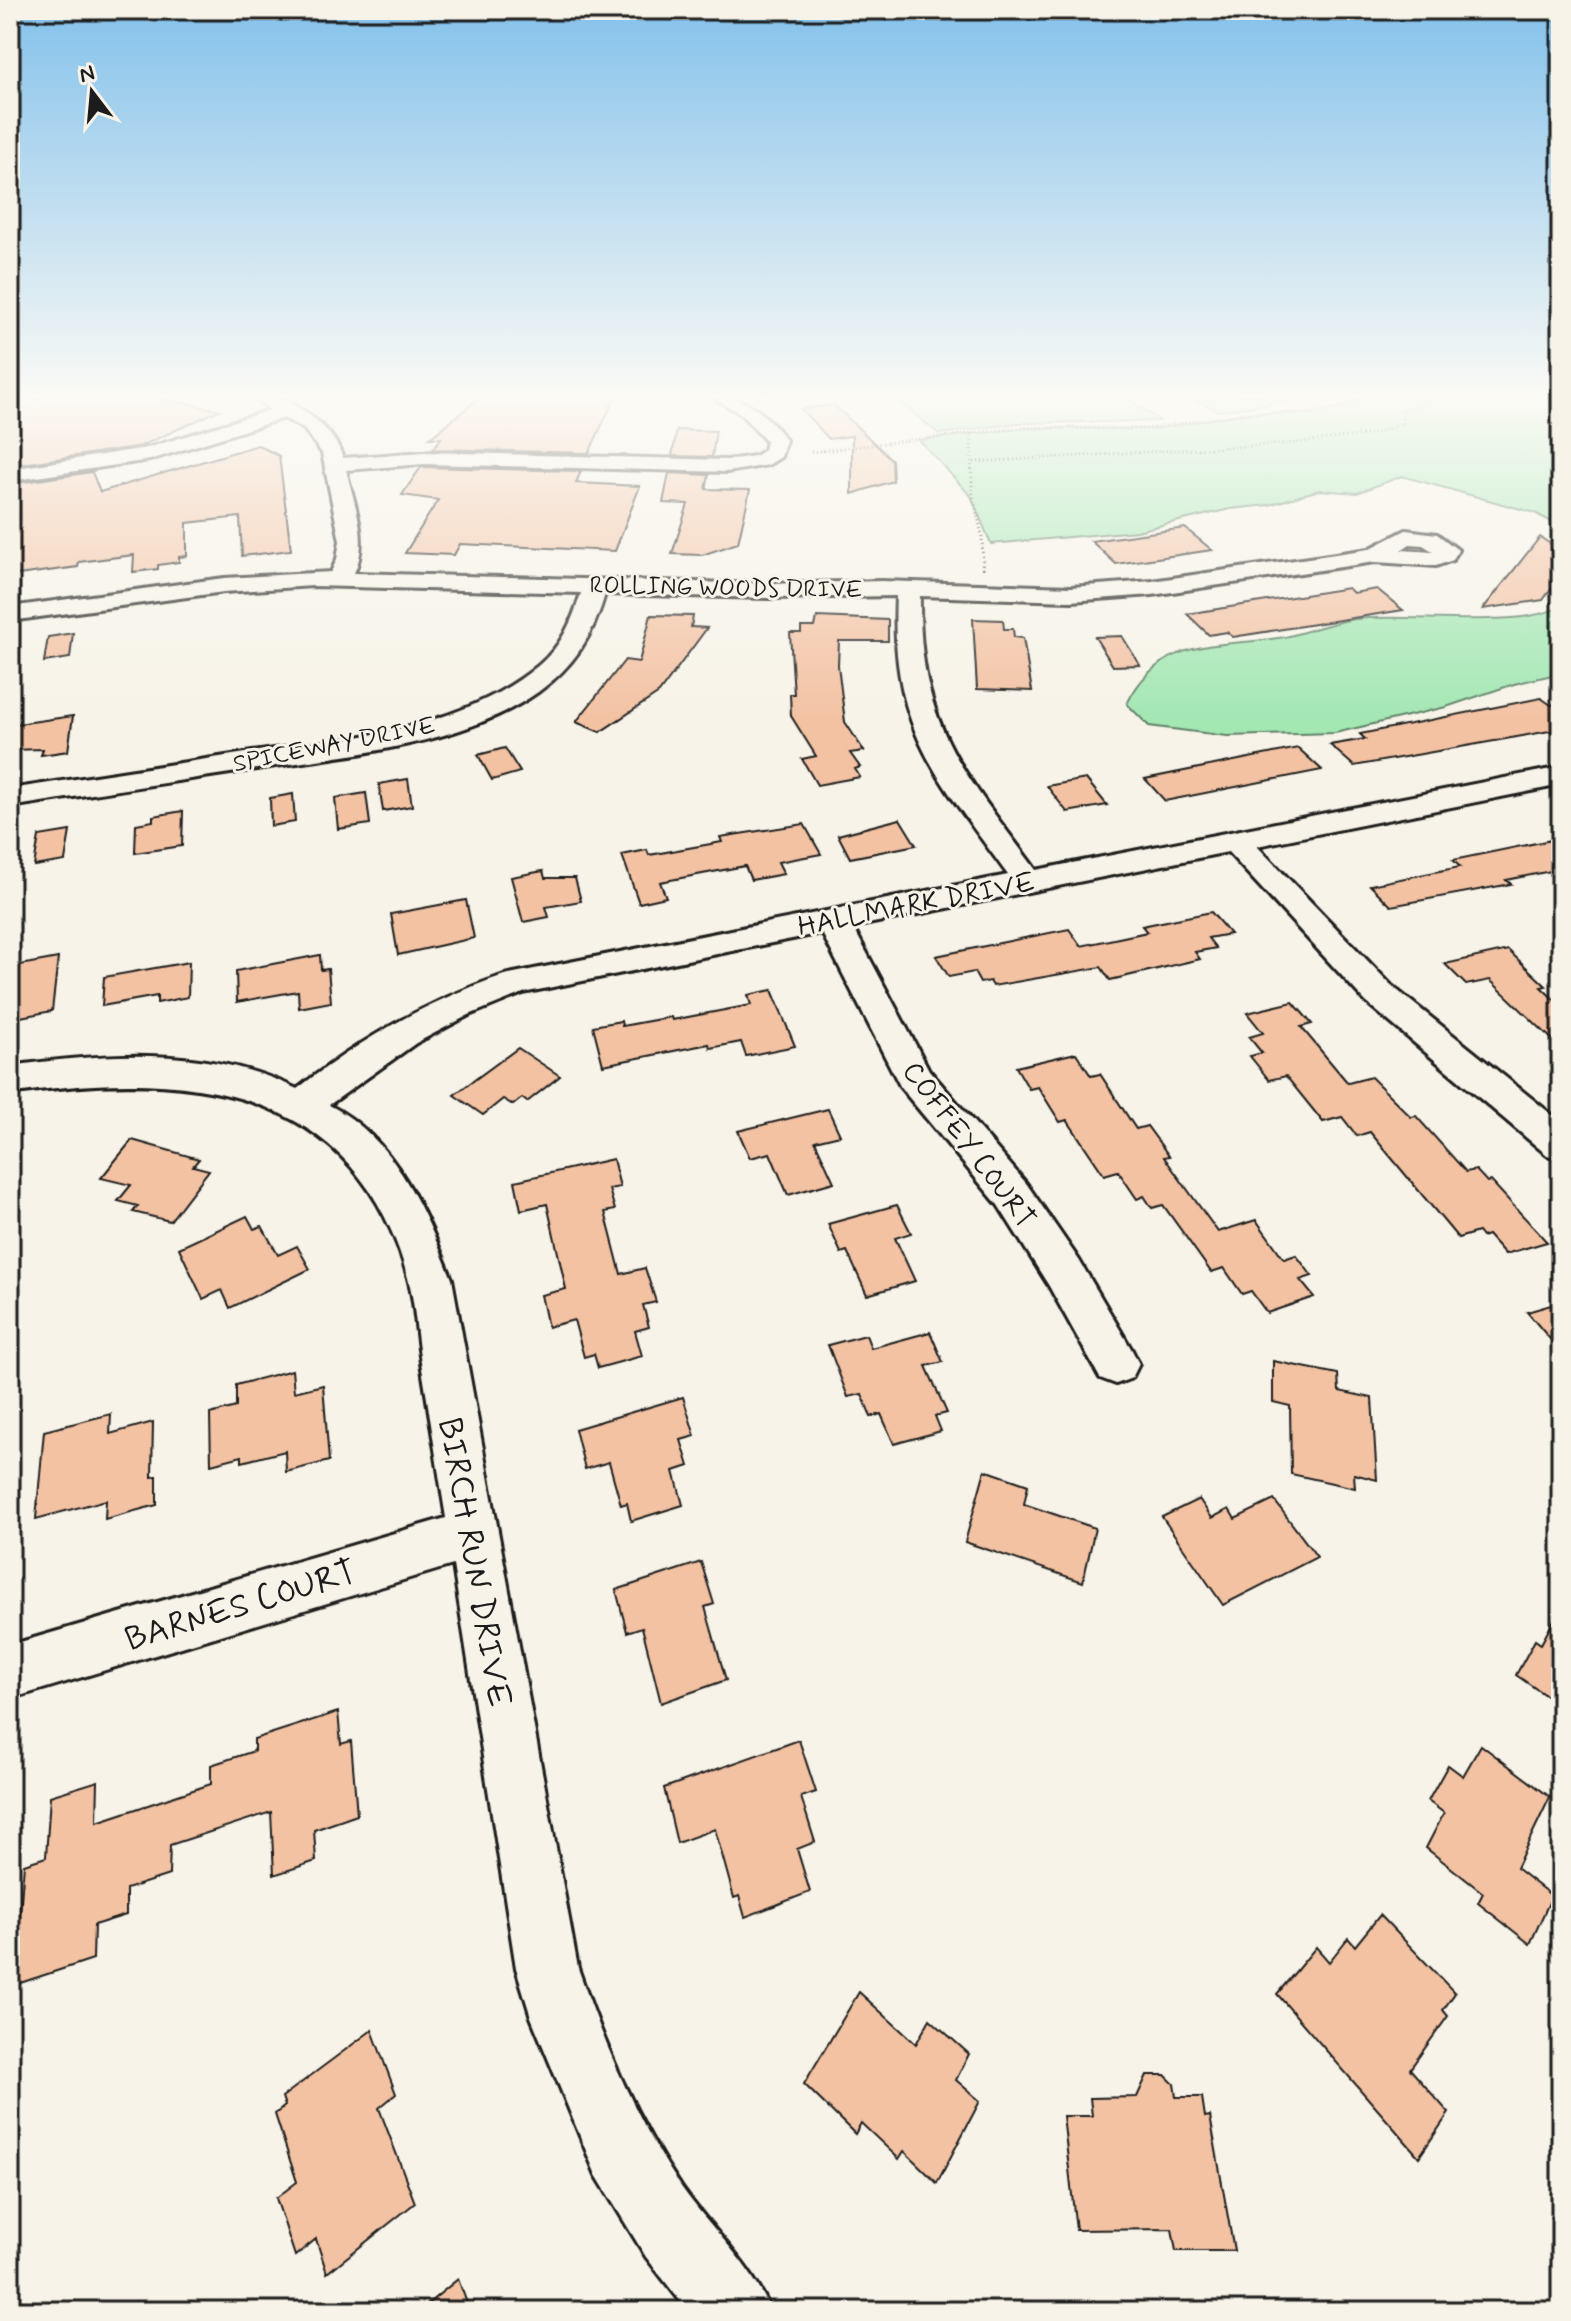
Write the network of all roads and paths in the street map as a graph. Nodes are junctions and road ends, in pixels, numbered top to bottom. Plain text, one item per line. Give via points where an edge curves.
1 (344, 503) edge
2 (975, 503) edge
3 (1375, 555) dead end
4 (339, 579) junction
5 (984, 581) dead end
6 (596, 585) junction
7 (908, 589) junction
8 (10, 600) edge
9 (76, 605) junction
10 (10, 614) edge
11 (1561, 776) edge
12 (10, 798) edge
13 (1234, 840) junction
14 (1028, 881) junction
15 (832, 919) junction
16 (10, 1080) edge
17 (302, 1106) junction
18 (1561, 1144) edge
19 (1116, 1364) dead end
20 (471, 1535) junction
21 (10, 1672) edge
22 (735, 2311) edge

1 - 4 street via 351,541
2 - 5 path
3 - 7 street, ROLLING WOODS DRIVE via 1120,592
4 - 6 street, ROLLING WOODS DRIVE
4 - 9 street, ROLLING WOODS DRIVE via 249,582
6 - 7 street, ROLLING WOODS DRIVE
6 - 12 street, SPICEWAY DRIVE via 579,634 562,657 534,682 473,713 383,739
7 - 14 street via 910,672 924,726 943,762
8 - 9 street, ROLLING WOODS DRIVE
9 - 10 street, ROLLING WOODS DRIVE
11 - 13 street, HALLMARK DRIVE
13 - 14 street, HALLMARK DRIVE
13 - 18 street via 1379,994
14 - 15 street, HALLMARK DRIVE
15 - 17 street, HALLMARK DRIVE via 557,972 478,996 366,1054
15 - 19 street, COFFEY COURT via 914,1078 1012,1194
16 - 17 street, BIRCH RUN DRIVE via 109,1067 192,1070 261,1088
17 - 20 street, BIRCH RUN DRIVE via 347,1137 384,1174 413,1225 430,1279
20 - 21 street, BARNES COURT
20 - 22 street, BIRCH RUN DRIVE via 534,1904 567,2036 598,2111 639,2188 688,2259

